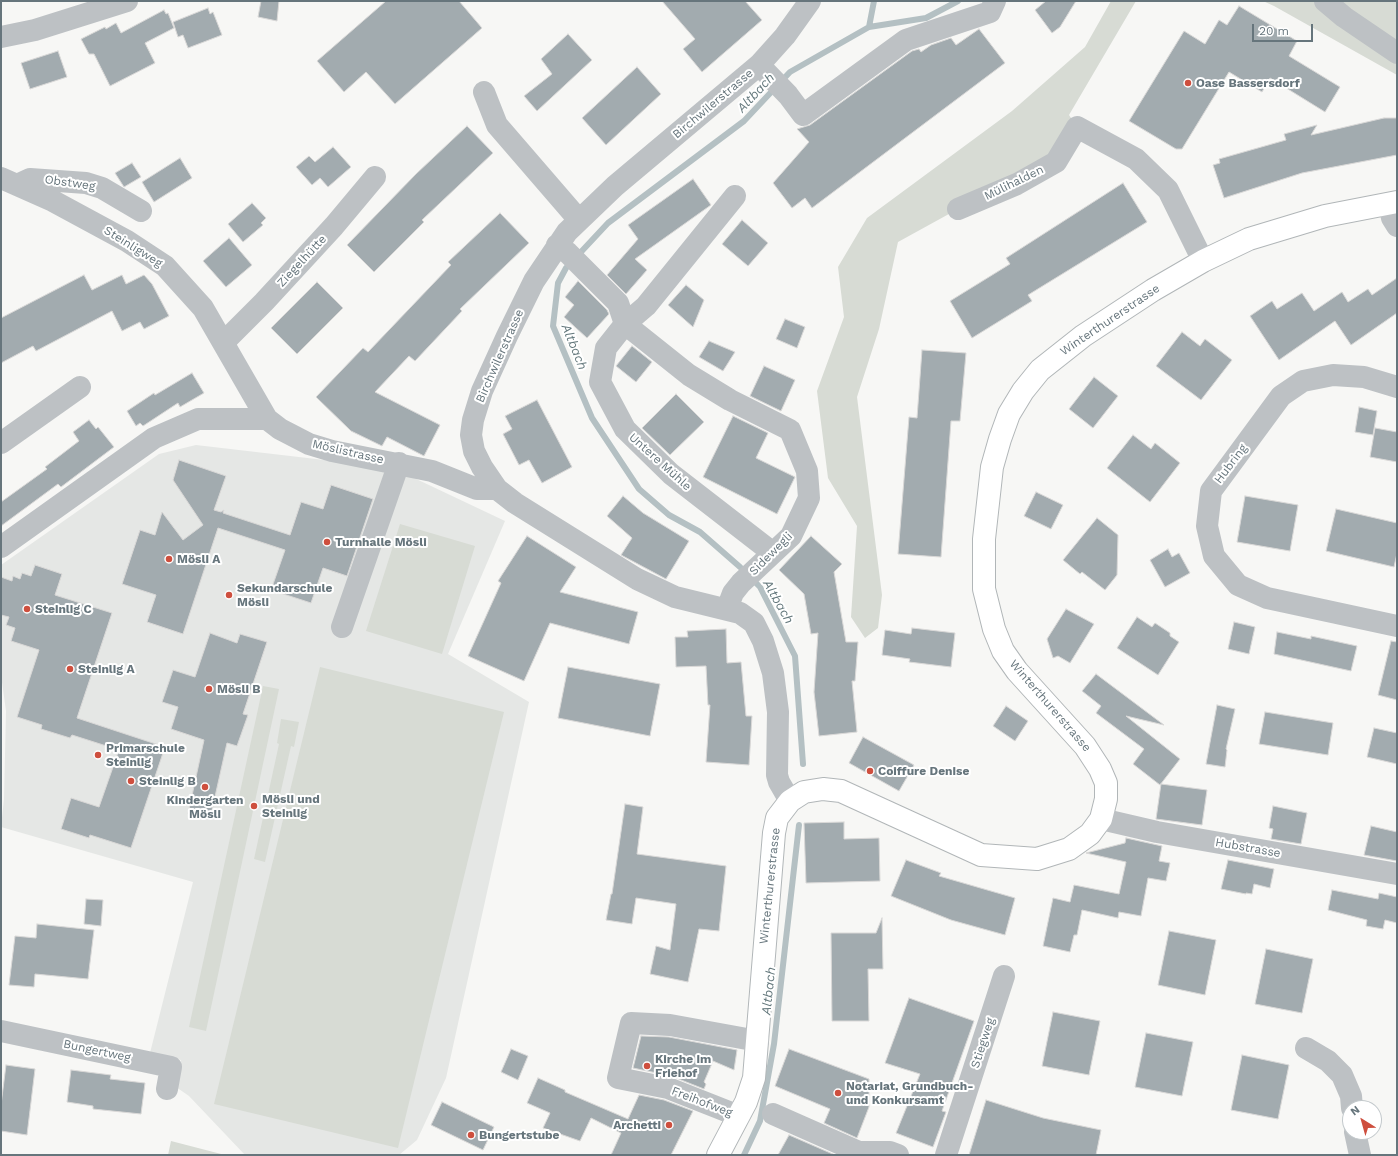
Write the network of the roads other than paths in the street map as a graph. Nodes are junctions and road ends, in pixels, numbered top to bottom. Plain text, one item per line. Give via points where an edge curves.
1 (127, 1) edge
2 (810, 1) edge
3 (995, 1) edge
4 (1325, 1) edge
5 (1, 37) edge
6 (1397, 53) edge
7 (764, 70) junction
8 (484, 92) dead end
9 (375, 178) dead end
10 (9, 181) edge
11 (736, 196) dead end
12 (1393, 203) edge
13 (958, 209) dead end
14 (141, 211) dead end
15 (579, 220) junction
16 (1397, 226) edge
17 (568, 254) junction
18 (1203, 261) junction
19 (625, 324) junction
20 (224, 342) junction
21 (80, 387) dead end
22 (1397, 387) edge
23 (267, 419) junction
24 (1, 443) edge
25 (399, 463) junction
26 (497, 489) junction
27 (1, 547) edge
28 (773, 553) junction
29 (726, 609) junction
30 (1397, 626) edge
31 (342, 627) dead end
32 (790, 801) junction
33 (1101, 818) junction
34 (1397, 874) edge
35 (1004, 976) dead end
36 (1, 1031) edge
37 (758, 1042) junction
38 (1306, 1048) dead end
39 (167, 1089) dead end
40 (1351, 1100) edge
41 (773, 1114) dead end
42 (739, 1116) junction
43 (1357, 1140) edge
44 (718, 1155) edge
45 (898, 1155) edge
46 (946, 1155) edge
47 (1360, 1155) edge

1 - 5 street via 35,30
2 - 7 street, Birchwilerstrasse
3 - 7 street via 990,12 906,40 803,115
4 - 6 street
7 - 15 street, Birchwilerstrasse via 615,186
8 - 15 street via 497,125
9 - 20 street, Ziegelhütte via 334,226
10 - 14 street, Obstweg via 30,179 86,183 102,188
10 - 20 street, Steinligweg via 128,241 165,266 203,308
11 - 19 street, Untere Mühle via 646,306
12 - 16 street via 1392,218
12 - 18 main road, Winterthurerstrasse via 1325,216 1249,239
13 - 18 street, Mülihalden via 1017,184 1056,162 1077,128 1136,159 1168,190
15 - 17 street, Birchwilerstrasse
17 - 19 street via 618,303
17 - 26 street, Birchwilerstrasse via 534,281 482,391 473,420 471,434 474,451
18 - 33 main road, Winterthurerstrasse via 1083,336 1040,370 1009,414 992,467 984,539 984,589 994,629 1017,671 1085,746 1100,769 1106,783 1106,799
19 - 28 street, Untere Mühle via 606,348 600,382 625,429 671,474
19 - 28 street, Sidewegli via 689,375 730,400 790,430 807,471 809,498 791,536
20 - 23 street, Steinligweg
21 - 24 street
22 - 30 street, Hubring via 1364,377 1333,375 1303,381 1281,396 1210,491 1207,526 1214,556 1238,585 1267,598
23 - 25 street, Möslistrasse via 309,444 332,451
23 - 27 street via 198,419 154,438
25 - 26 street, Möslistrasse via 432,471 476,489
25 - 31 street
26 - 29 street, Birchwilerstrasse via 515,503 637,579 675,597
28 - 29 street, Sidewegli via 733,593
29 - 32 street, Birchwilerstrasse via 740,613 754,623 763,641 773,673 778,712 777,774
32 - 33 main road, Winterthurerstrasse via 804,792 823,789 841,791 981,855 1038,859 1069,849 1090,834
32 - 37 main road, Winterthurerstrasse via 777,818 774,833
33 - 34 street, Hubstrasse via 1144,830
35 - 46 street, Stiegweg
36 - 39 street, Bungertweg via 171,1067
37 - 42 main road, Winterthurerstrasse via 754,1078
37 - 42 street, Freihofweg via 670,1026 631,1023 618,1078 668,1088
38 - 40 street via 1328,1060 1342,1075
41 - 45 street via 859,1152 890,1152
42 - 44 main road, Winterthurerstrasse
43 - 47 street

